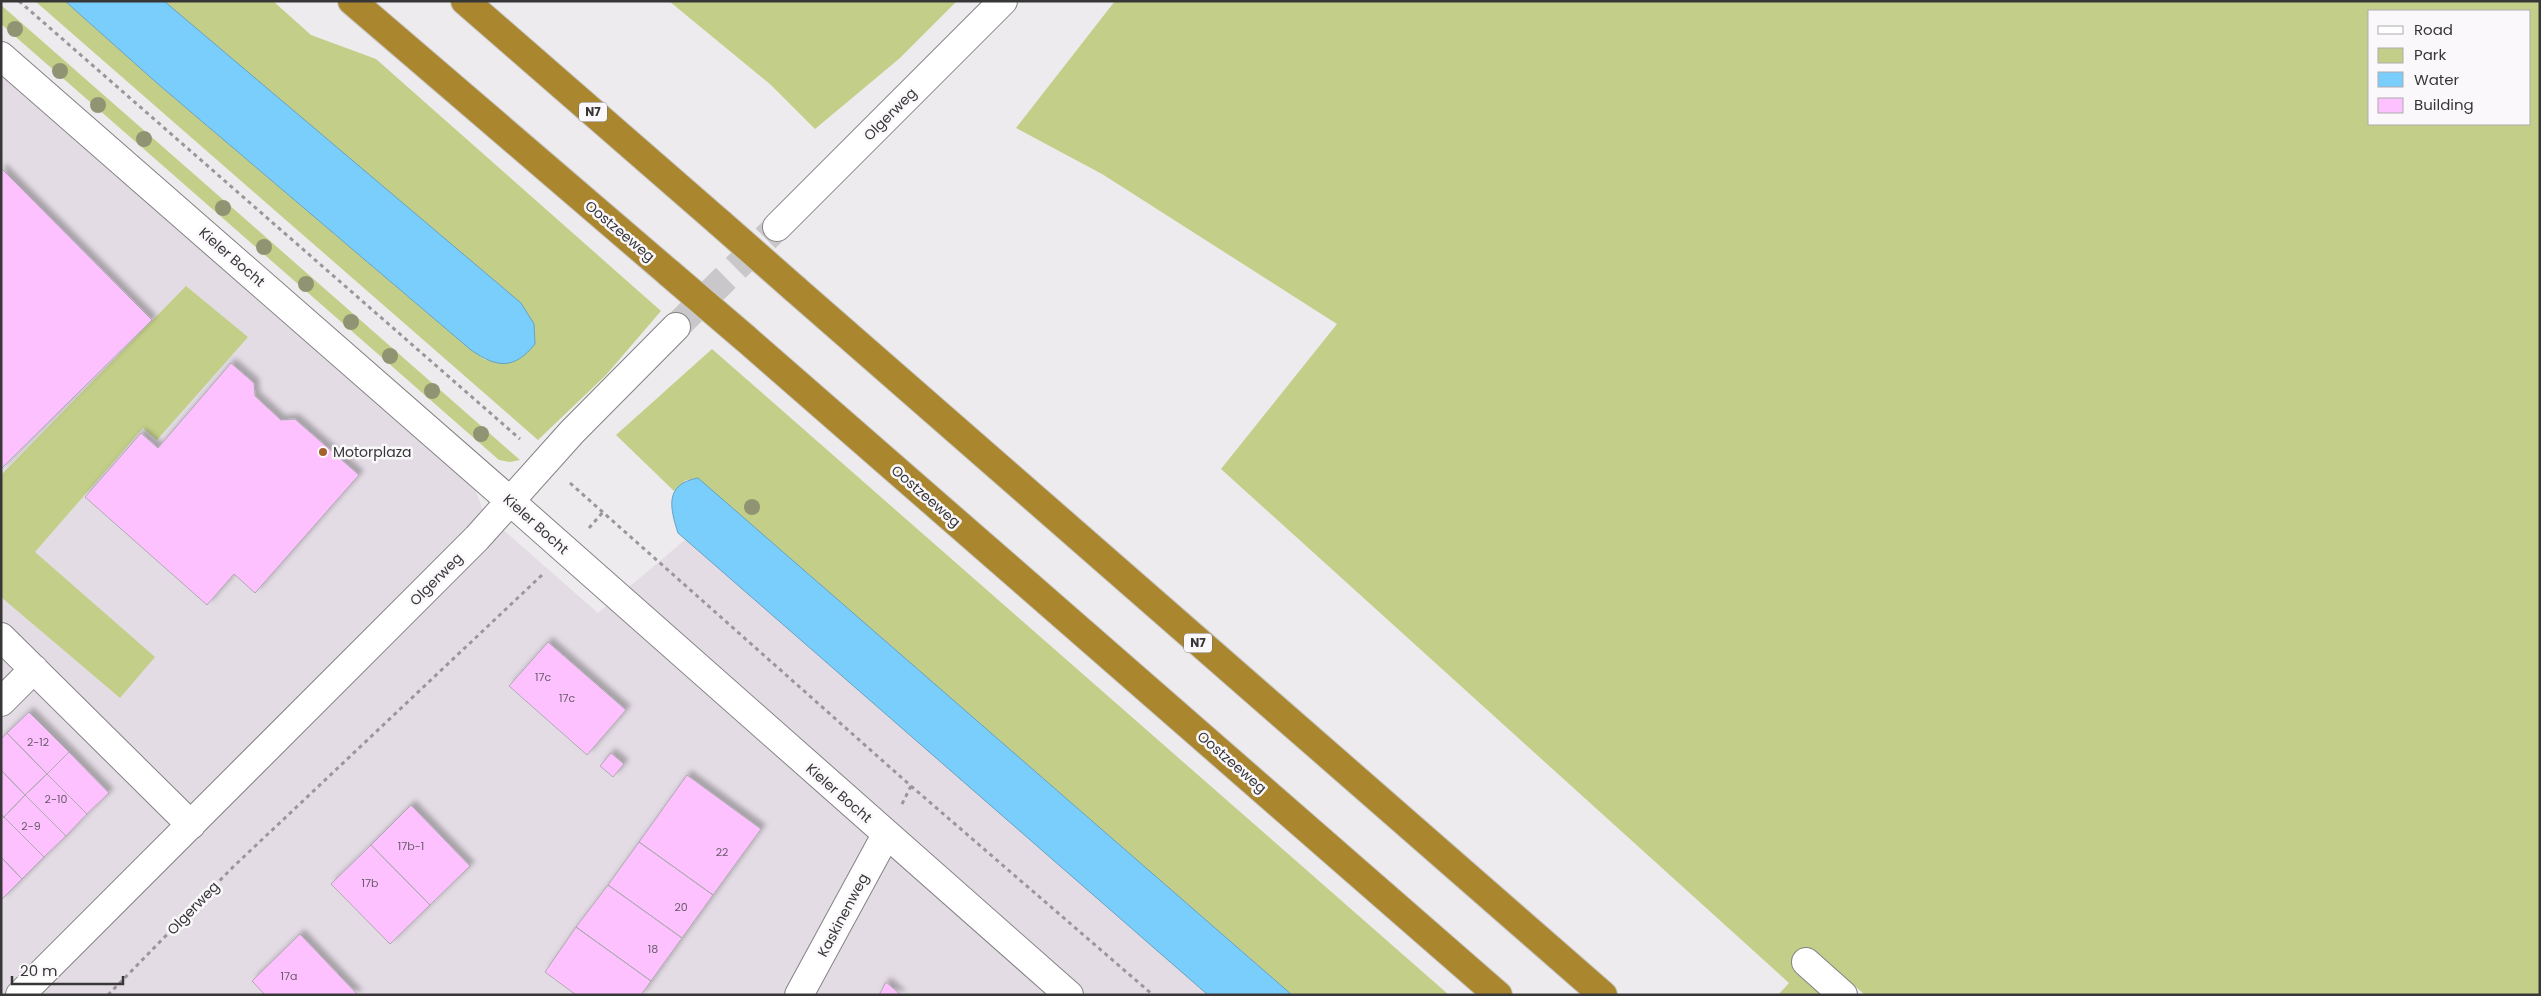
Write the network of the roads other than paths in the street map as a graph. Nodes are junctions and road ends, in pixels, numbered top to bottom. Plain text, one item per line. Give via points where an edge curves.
1 (352, 1) edge
2 (465, 1) edge
3 (1002, 1) edge
4 (1, 56) edge
5 (777, 227) tunnel mouth
6 (676, 327) tunnel mouth
7 (510, 500) junction
8 (1, 637) edge
9 (34, 669) junction
10 (1, 702) edge
11 (191, 825) junction
12 (886, 835) junction
13 (1806, 962) dead end
14 (20, 995) edge
15 (800, 995) edge
16 (1069, 995) edge
17 (1498, 995) edge
18 (1603, 995) edge
19 (1843, 995) edge

1 - 17 highway, Oostzeeweg, bridge via 745,338
2 - 18 highway, N7, bridge
3 - 5 street, Olgerweg
4 - 7 street, Kieler Bocht
6 - 7 street, Olgerweg
7 - 11 street, Olgerweg via 464,552
7 - 12 street, Kieler Bocht
8 - 9 street
9 - 10 street
9 - 11 street
11 - 14 street, Olgerweg
12 - 15 street, Kaskinenweg
12 - 16 street, Kieler Bocht
13 - 19 street

